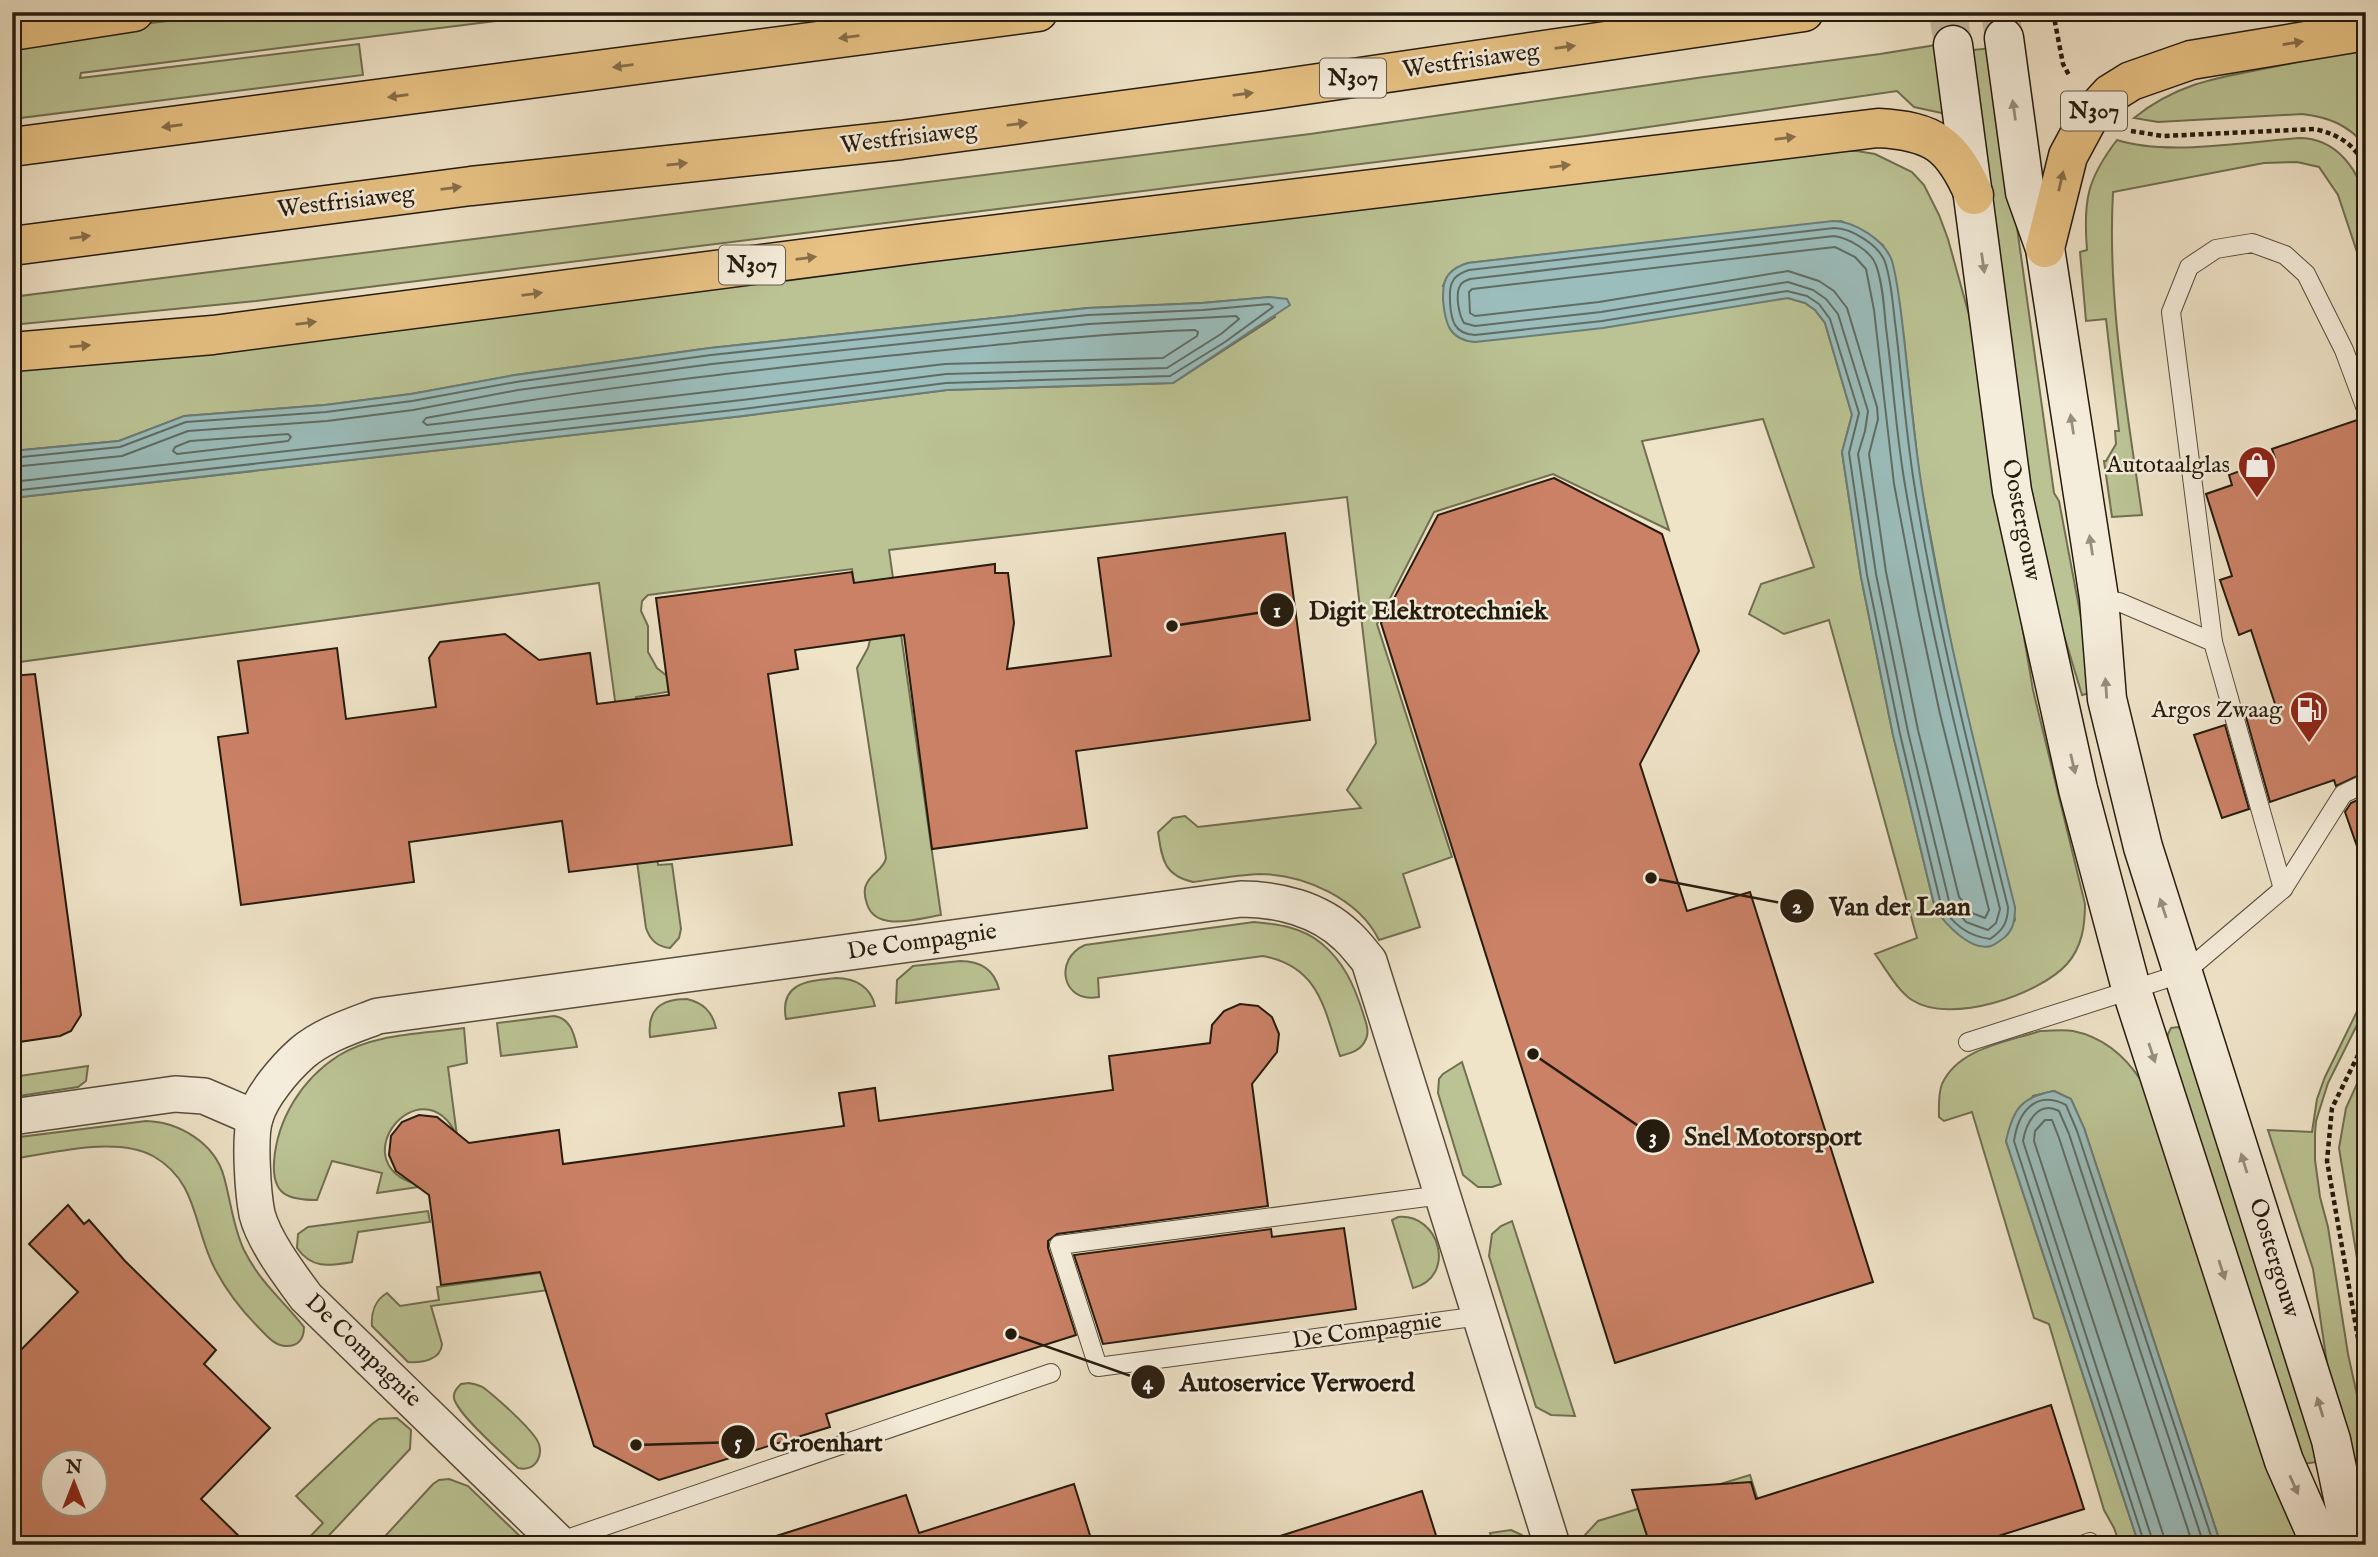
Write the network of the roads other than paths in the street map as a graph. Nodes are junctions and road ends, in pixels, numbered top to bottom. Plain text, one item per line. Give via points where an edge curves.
1 (134, 12) edge
2 (1038, 12) edge
3 (1804, 12) edge
4 (12, 31) edge
5 (2366, 31) edge
6 (2004, 38) tunnel mouth
7 (1953, 45) tunnel mouth
8 (12, 147) edge
9 (1974, 195) junction
10 (12, 246) edge
11 (2045, 248) junction
12 (12, 352) edge
13 (2366, 409) edge
14 (2099, 598) junction
15 (2213, 642) junction
16 (2366, 783) edge
17 (2283, 889) junction
18 (2184, 973) junction
19 (2131, 988) junction
20 (1968, 1042) dead end
21 (12, 1117) edge
22 (255, 1118) junction
23 (1442, 1195) junction
24 (1480, 1316) junction
25 (1051, 1373) dead end
26 (559, 1544) edge
27 (1552, 1545) edge
28 (2082, 1545) edge
29 (2091, 1545) edge
30 (2321, 1545) edge
31 (2353, 1545) edge

1 - 4 highway
2 -> 8 highway
10 -> 3 highway, Westfrisiaweg / N307 via 471,186 901,140
11 -> 5 highway, N307 via 2068,156 2084,124 2110,94 2131,81 2191,60
11 -> 6 main road, Oostergouw via 2025,192
7 - 9 main road, Oostergouw
12 -> 9 highway, N307 via 213,335 1864,129 1914,131 1941,145 1956,160
9 -> 19 main road, Oostergouw via 2012,491 2078,789
14 -> 11 main road, Oostergouw
13 - 15 lane via 2344,350 2306,274 2285,255 2252,243 2216,249 2189,267 2171,312
14 - 15 lane
18 -> 14 main road, Oostergouw via 2143,847 2107,699
15 - 17 lane
16 - 17 lane via 2343,794
17 - 18 lane
18 - 19 lane
31 -> 18 main road, Oostergouw via 2330,1440
19 - 20 lane
19 -> 30 main road, Oostergouw via 2284,1461
21 - 22 street via 175,1094 204,1096
22 - 23 street, De Compagnie via 275,1080 303,1052 336,1032 378,1016 1261,899 1312,913 1346,935 1369,961
22 - 26 street, De Compagnie via 252,1165 258,1215 281,1263 306,1297
23 - 24 street, De Compagnie
23 - 24 lane, De Compagnie via 1059,1245 1098,1367
24 - 27 street, De Compagnie
25 - 26 lane, De Compagnie
28 - 29 lane

